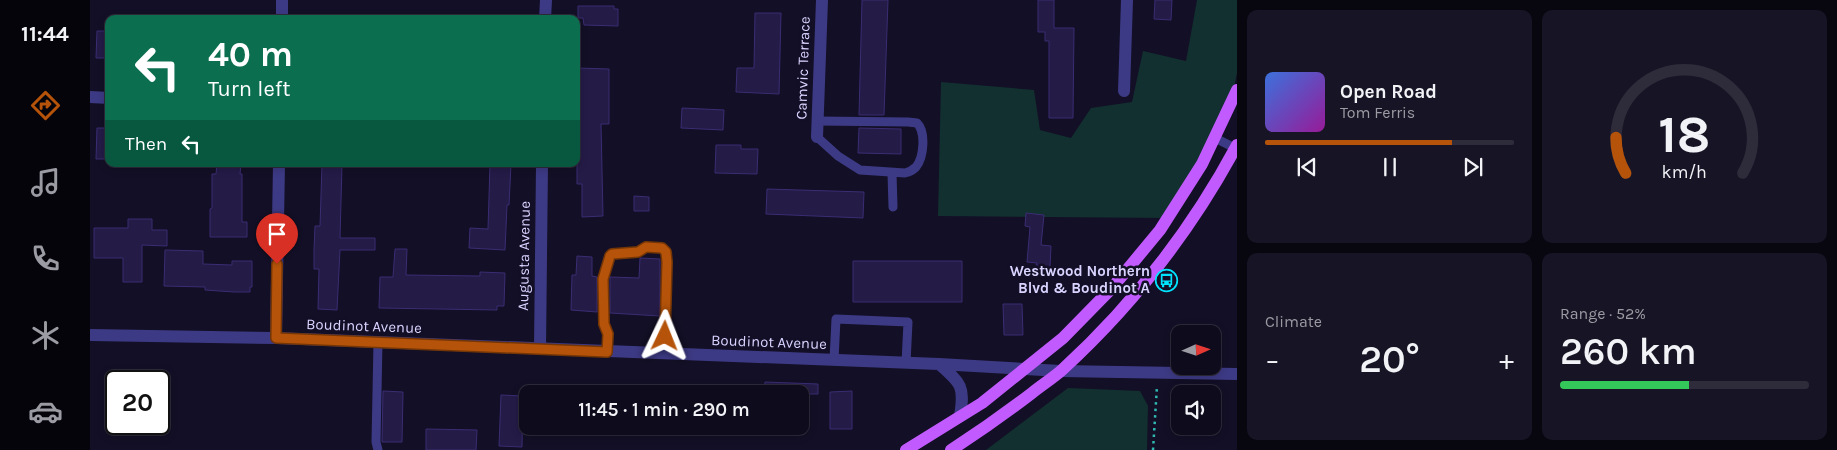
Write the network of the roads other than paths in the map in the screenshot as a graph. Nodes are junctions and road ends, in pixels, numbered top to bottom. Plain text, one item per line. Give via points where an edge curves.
1 (282, 0) edge
2 (546, 0) edge
3 (822, 0) edge
4 (1127, 0) edge
5 (282, 15) edge
6 (545, 15) edge
7 (1237, 90) edge
8 (1124, 91) dead end
9 (90, 97) edge
10 (105, 98) edge
11 (817, 121) junction
12 (817, 137) joint
13 (1215, 138) junction
14 (1236, 146) edge
15 (279, 167) edge
16 (542, 167) edge
17 (892, 173) junction
18 (893, 207) dead end
19 (90, 335) edge
20 (276, 338) junction
21 (378, 342) junction
22 (540, 349) junction
23 (607, 352) junction
24 (665, 354) junction
25 (834, 360) junction
26 (906, 363) junction
27 (940, 364) junction
28 (1024, 369) junction
29 (1061, 371) junction
30 (1237, 374) edge
31 (960, 416) junction
32 (378, 450) edge
33 (906, 450) edge
34 (951, 450) edge

1 - 5 street
2 - 6 street
3 - 11 street, Camvic Terrace
4 - 8 street
7 - 13 main road
9 - 10 street
11 - 12 street, Camvic Terrace
11 - 17 lane via 917,123 923,131 917,165 905,173
12 - 17 lane via 860,170
13 - 14 lane
13 - 28 main road via 1160,230 1118,281 1063,338
14 - 29 main road via 1192,222 1157,268 1115,318
15 - 20 street
16 - 22 street, Augusta Avenue
17 - 18 lane
19 - 20 street, Boudinot Avenue
20 - 21 street, Boudinot Avenue
21 - 22 street, Boudinot Avenue
21 - 32 lane
22 - 23 street, Boudinot Avenue
23 - 24 street, Boudinot Avenue
23 - 24 lane via 603,279 610,256 653,247 666,252
24 - 25 street, Boudinot Avenue
25 - 26 street, Boudinot Avenue
25 - 26 lane via 836,319 908,322
26 - 27 street, Boudinot Avenue
27 - 28 street, Boudinot Avenue
27 - 31 street via 960,385 963,394
28 - 29 street, Boudinot Avenue
28 - 31 main road via 982,403
29 - 30 street, Boudinot Avenue
29 - 34 main road via 992,424
31 - 33 main road

